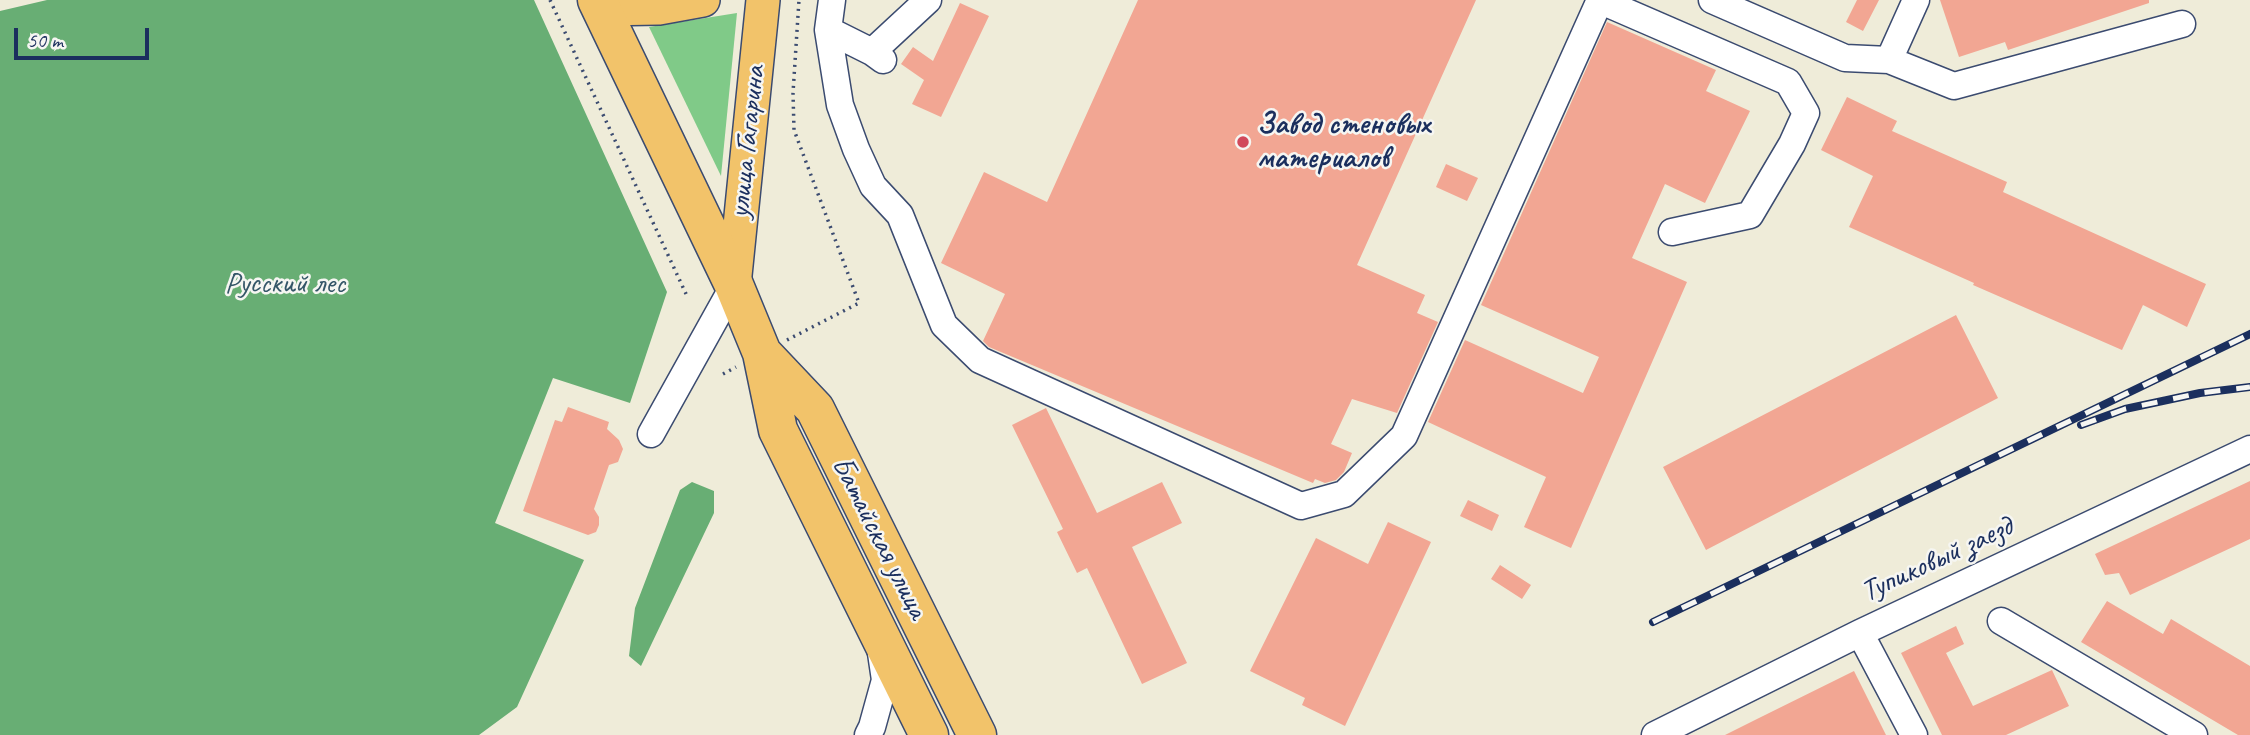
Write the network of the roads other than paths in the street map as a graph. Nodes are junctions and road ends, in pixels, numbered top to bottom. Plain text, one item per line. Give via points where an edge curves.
1 (703, 0) edge
2 (763, 0) edge
3 (832, 0) edge
4 (928, 0) edge
5 (1599, 0) edge
6 (1712, 0) edge
7 (1916, 0) edge
8 (599, 4) edge
9 (2182, 24) dead end
10 (828, 30) junction
11 (1889, 60) junction
12 (1672, 232) dead end
13 (734, 285) junction
14 (762, 354) junction
15 (651, 434) dead end
16 (2250, 449) edge
17 (2001, 621) dead end
18 (878, 631) junction
19 (1860, 633) junction
20 (867, 735) edge
21 (929, 735) edge
22 (977, 735) edge
23 (1655, 735) edge
24 (1914, 735) edge
25 (2194, 735) edge

1 - 8 main road via 659,8
2 - 13 main road, улица Гагарина
3 - 10 street
4 - 10 street via 877,56
5 - 10 street via 1404,436 1344,494 1301,506 980,360 944,325 900,215 873,186 856,149 840,105
5 - 12 street via 1788,82 1805,113 1750,215
6 - 11 street via 1845,58
7 - 11 street
8 - 13 highway, Батайская улица
9 - 11 street via 1954,86
13 - 14 highway, Батайская улица
13 - 15 street
14 - 18 highway, Батайская улица via 778,430
14 - 22 highway, Батайская улица via 815,409
16 - 19 street, Тупиковый заезд
17 - 25 street
18 - 20 street via 885,680
18 - 21 highway, Батайская улица
19 - 23 street, Тупиковый заезд
19 - 24 street

